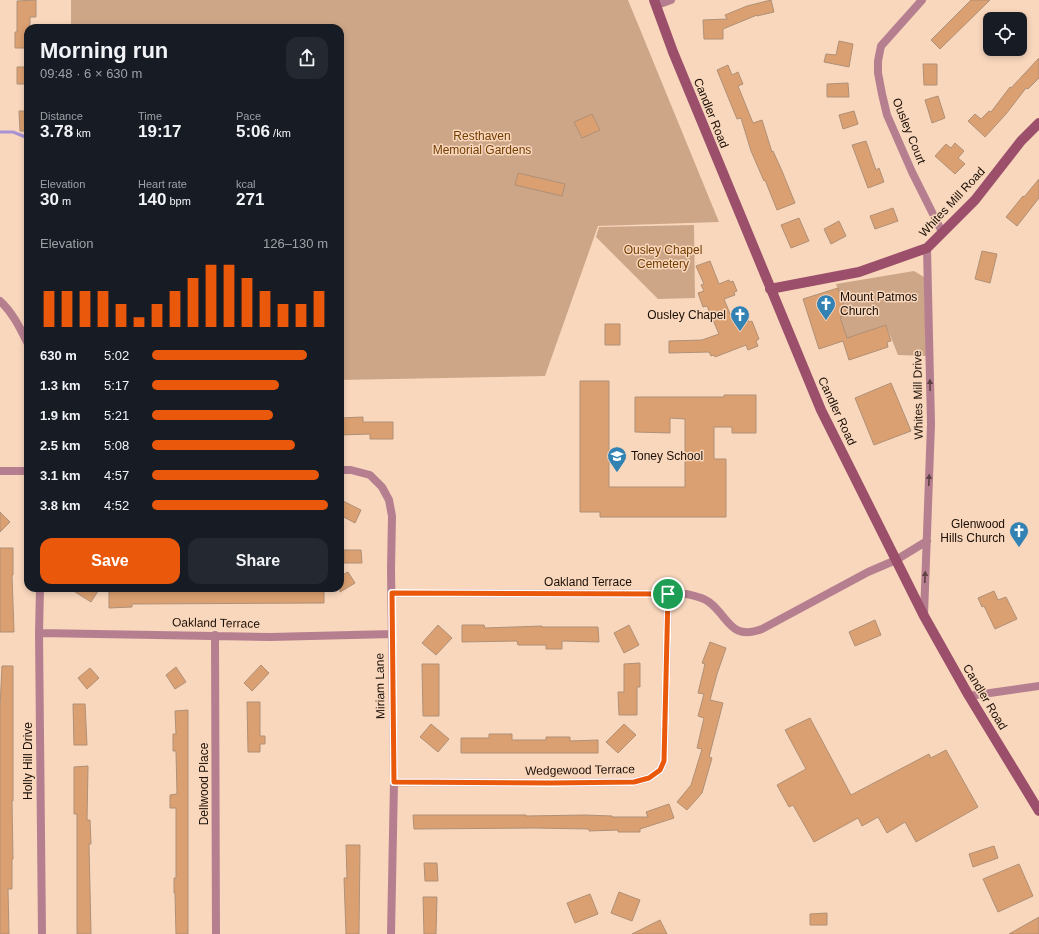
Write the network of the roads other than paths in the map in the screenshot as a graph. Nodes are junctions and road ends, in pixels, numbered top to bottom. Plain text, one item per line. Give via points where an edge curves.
1 (671, 0) edge
2 (922, 0) edge
3 (656, 3) edge
4 (1039, 123) edge
5 (942, 232) junction
6 (927, 248) junction
7 (770, 289) junction
8 (0, 301) edge
9 (24, 336) edge
10 (344, 470) edge
11 (0, 471) edge
12 (24, 472) edge
13 (927, 541) junction
14 (896, 560) junction
15 (40, 592) edge
16 (392, 593) junction
17 (668, 594) junction
18 (924, 616) junction
19 (39, 632) junction
20 (392, 634) junction
21 (215, 635) junction
22 (1039, 686) edge
23 (969, 696) junction
24 (394, 782) junction
25 (1039, 811) edge
26 (42, 934) edge
27 (216, 934) edge
28 (391, 934) edge

1 - 3 street
2 - 5 street, Ousley Court via 881,46 878,74 887,114
3 - 7 main road, Candler Road via 672,52
4 - 5 main road, Whites Mill Road via 1021,141 975,200
5 - 6 main road, Whites Mill Road
6 - 7 main road, Whites Mill Road via 859,272
13 -> 6 street, Whites Mill Drive via 932,424
7 - 14 main road, Candler Road via 821,410
8 - 9 street
10 - 16 street, Miriam Lane via 370,475 382,487 389,500 393,546
11 - 12 street
13 - 14 street
18 -> 13 street, Whites Mill Drive
14 - 17 street, Oakland Terrace via 754,632 743,632 733,628 701,597
14 - 18 main road, Candler Road
15 - 19 street, Holly Hill Drive
16 - 17 street, Oakland Terrace
16 - 20 street, Miriam Lane
17 - 24 street, Wedgewood Terrace via 664,761 660,770 649,778 634,782
18 - 23 main road, Candler Road
19 - 21 street, Oakland Terrace
19 - 26 street, Holly Hill Drive
20 - 21 street, Oakland Terrace
20 - 24 street, Miriam Lane
21 - 27 street, Dellwood Place
22 - 23 street
23 - 25 main road, Candler Road
24 - 28 street, Miriam Lane

